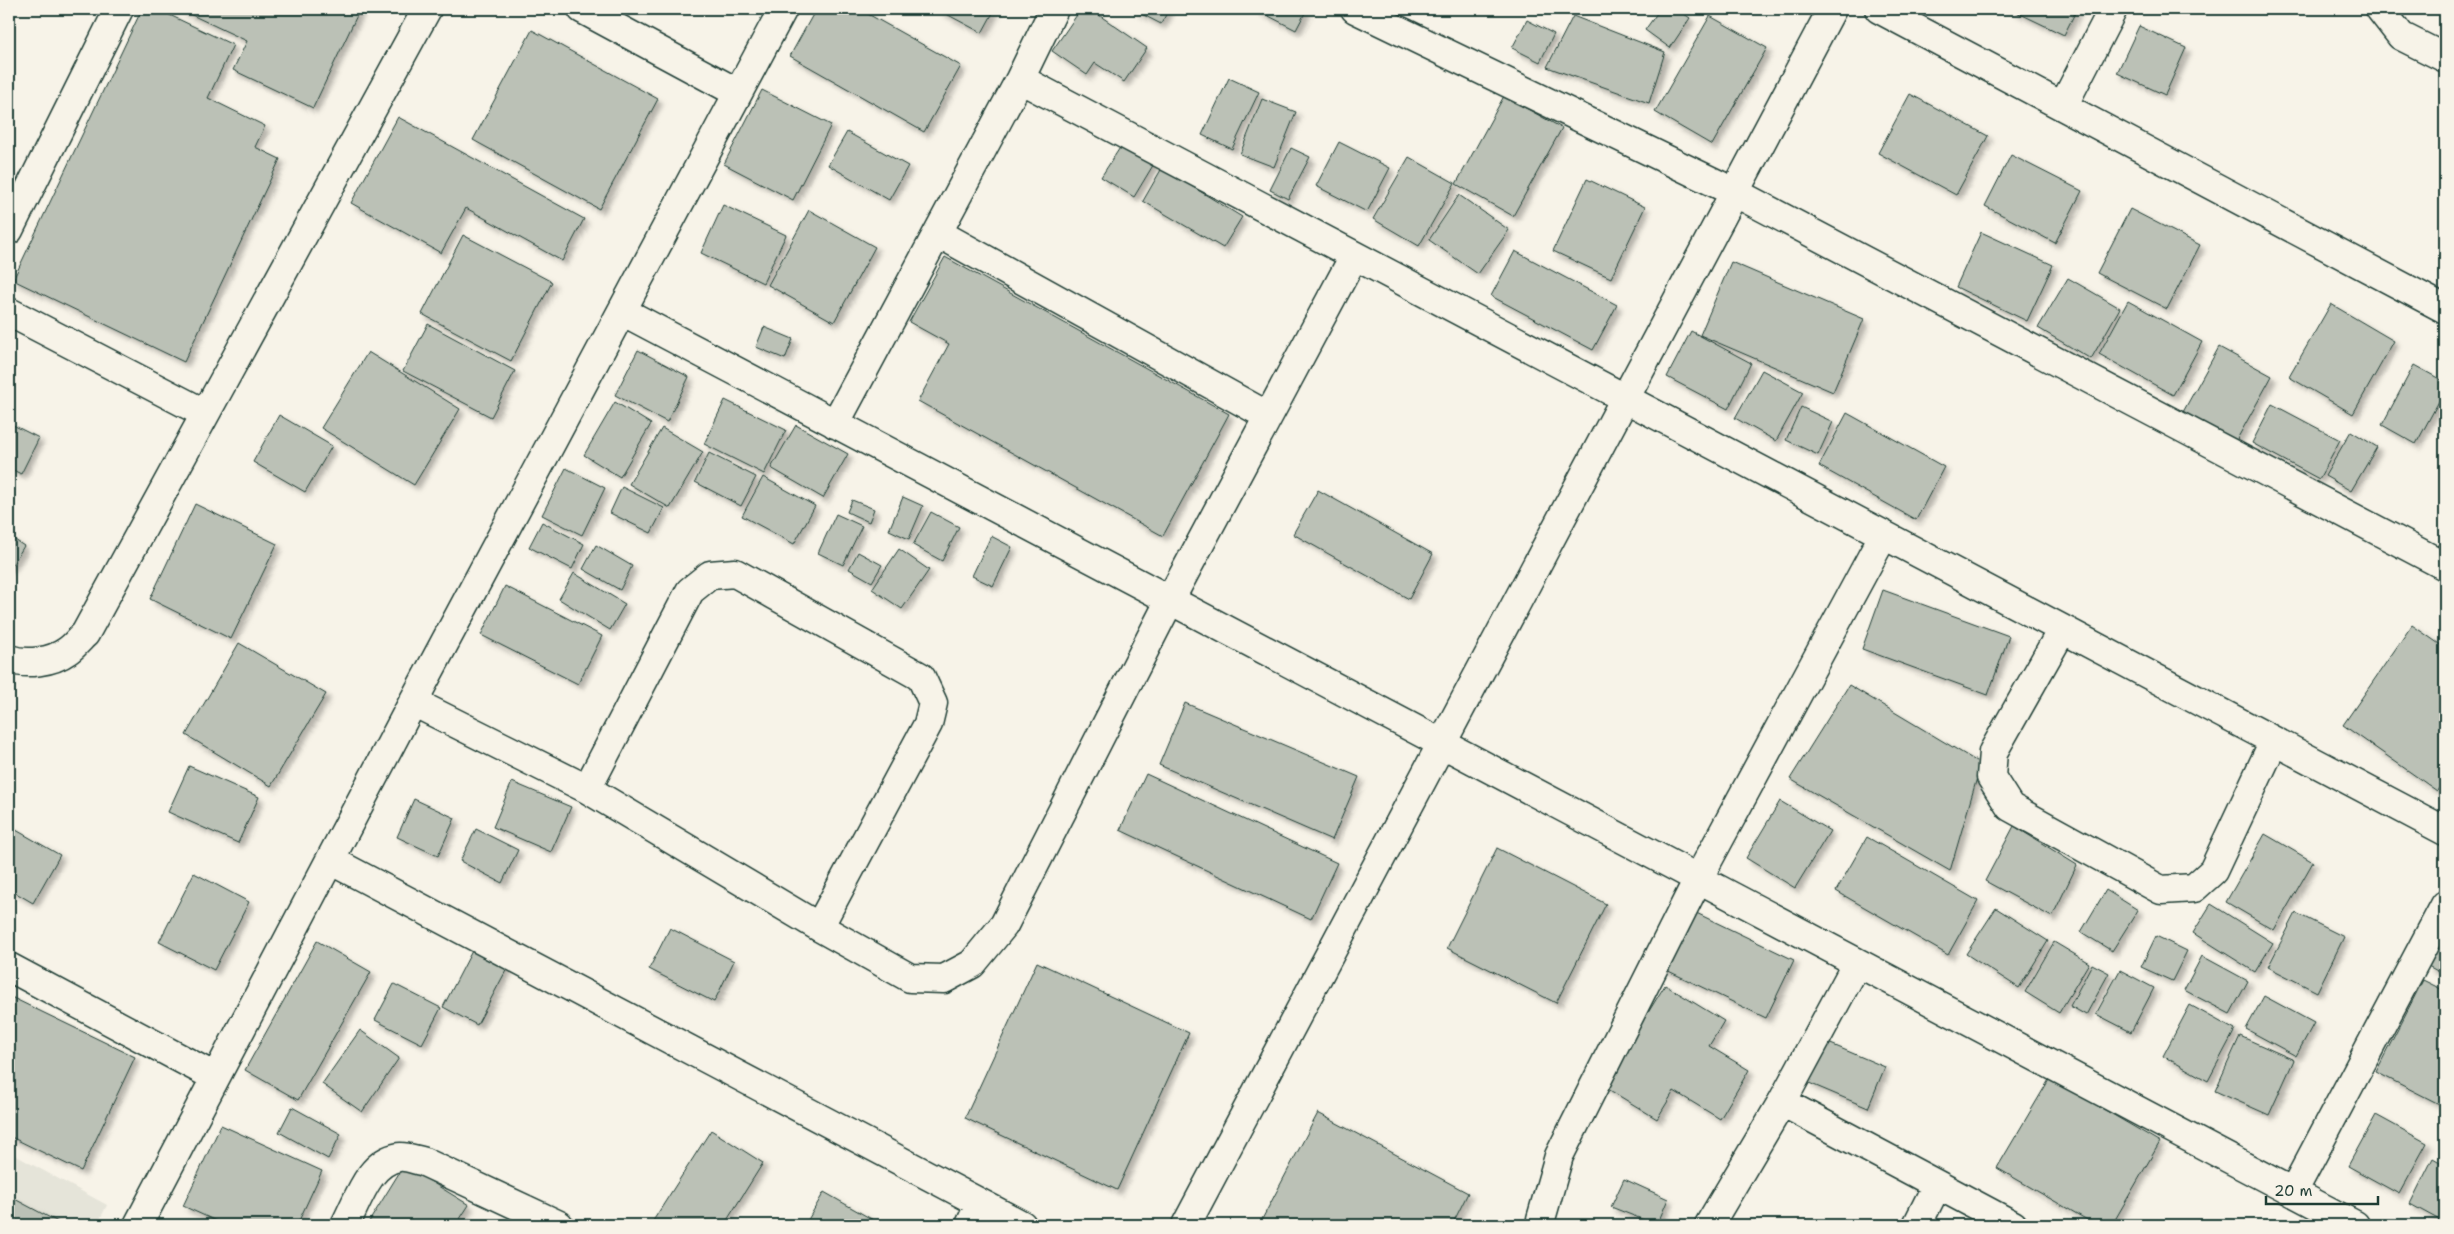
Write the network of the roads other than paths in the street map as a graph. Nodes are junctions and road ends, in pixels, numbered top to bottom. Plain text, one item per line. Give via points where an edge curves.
1 (119, 9) edge
2 (426, 9) edge
3 (582, 9) edge
4 (783, 9) edge
5 (1054, 9) edge
6 (1355, 9) edge
7 (1832, 9) edge
8 (1879, 9) edge
9 (2113, 9) edge
10 (2380, 9) edge
11 (2445, 58) edge
12 (1020, 79) junction
13 (738, 93) junction
14 (2063, 106) junction
15 (1734, 192) junction
16 (9, 230) edge
17 (938, 233) junction
18 (1354, 256) junction
19 (2445, 309) edge
20 (622, 311) junction
21 (9, 312) edge
22 (1624, 399) junction
23 (204, 413) junction
24 (1268, 416) junction
25 (835, 424) junction
26 (1883, 536) junction
27 (2445, 566) edge
28 (1170, 600) junction
29 (2062, 630) junction
30 (9, 658) edge
31 (413, 702) junction
32 (2274, 741) junction
33 (1441, 744) junction
34 (587, 789) junction
35 (2445, 831) edge
36 (330, 860) junction
37 (1698, 879) junction
38 (2445, 905) edge
39 (820, 927) junction
40 (1857, 963) junction
41 (9, 967) edge
42 (215, 1077) junction
43 (1782, 1102) junction
44 (1937, 1185) junction
45 (2293, 1192) junction
46 (975, 1214) edge
47 (138, 1225) edge
48 (345, 1225) edge
49 (559, 1225) edge
50 (1022, 1225) edge
51 (1186, 1225) edge
52 (1541, 1225) edge
53 (1709, 1225) edge
54 (1917, 1225) edge
55 (2013, 1225) edge
56 (2355, 1225) edge

1 - 16 street
2 - 23 street
3 - 13 street
4 - 13 street
5 - 12 street
6 - 15 street
7 - 15 street
8 - 14 street
9 - 14 street
10 - 11 street via 2401,36
12 - 17 street
12 - 18 street
13 - 20 street
14 - 19 street
15 - 22 street
15 - 27 street
17 - 24 street
17 - 25 street
18 - 22 street
18 - 24 street
20 - 25 street
20 - 31 street
21 - 23 street
22 - 26 street
22 - 33 street
23 - 30 street via 85,634 67,652 52,658 29,663
24 - 28 street
25 - 28 street
26 - 29 street
26 - 37 street
28 - 33 street
28 - 39 street via 1004,925 972,964 944,979 910,978
29 - 32 street
29 - 32 street via 1994,752 1990,777 2010,807 2161,890 2194,888 2213,871
31 - 34 street
31 - 36 street
32 - 35 street
33 - 37 street
33 - 51 street
34 - 39 street
34 - 39 street via 690,591 710,575 735,573 921,677 933,702 928,724
36 - 42 street
36 - 46 street
37 - 40 street
37 - 52 street via 1559,1156
38 - 45 street
40 - 43 street
40 - 45 street
41 - 42 street
42 - 47 street
43 - 44 street
43 - 53 street
44 - 54 street
44 - 55 street
45 - 56 street
46 - 50 street
48 - 49 street via 372,1173 385,1162 400,1157 422,1161

